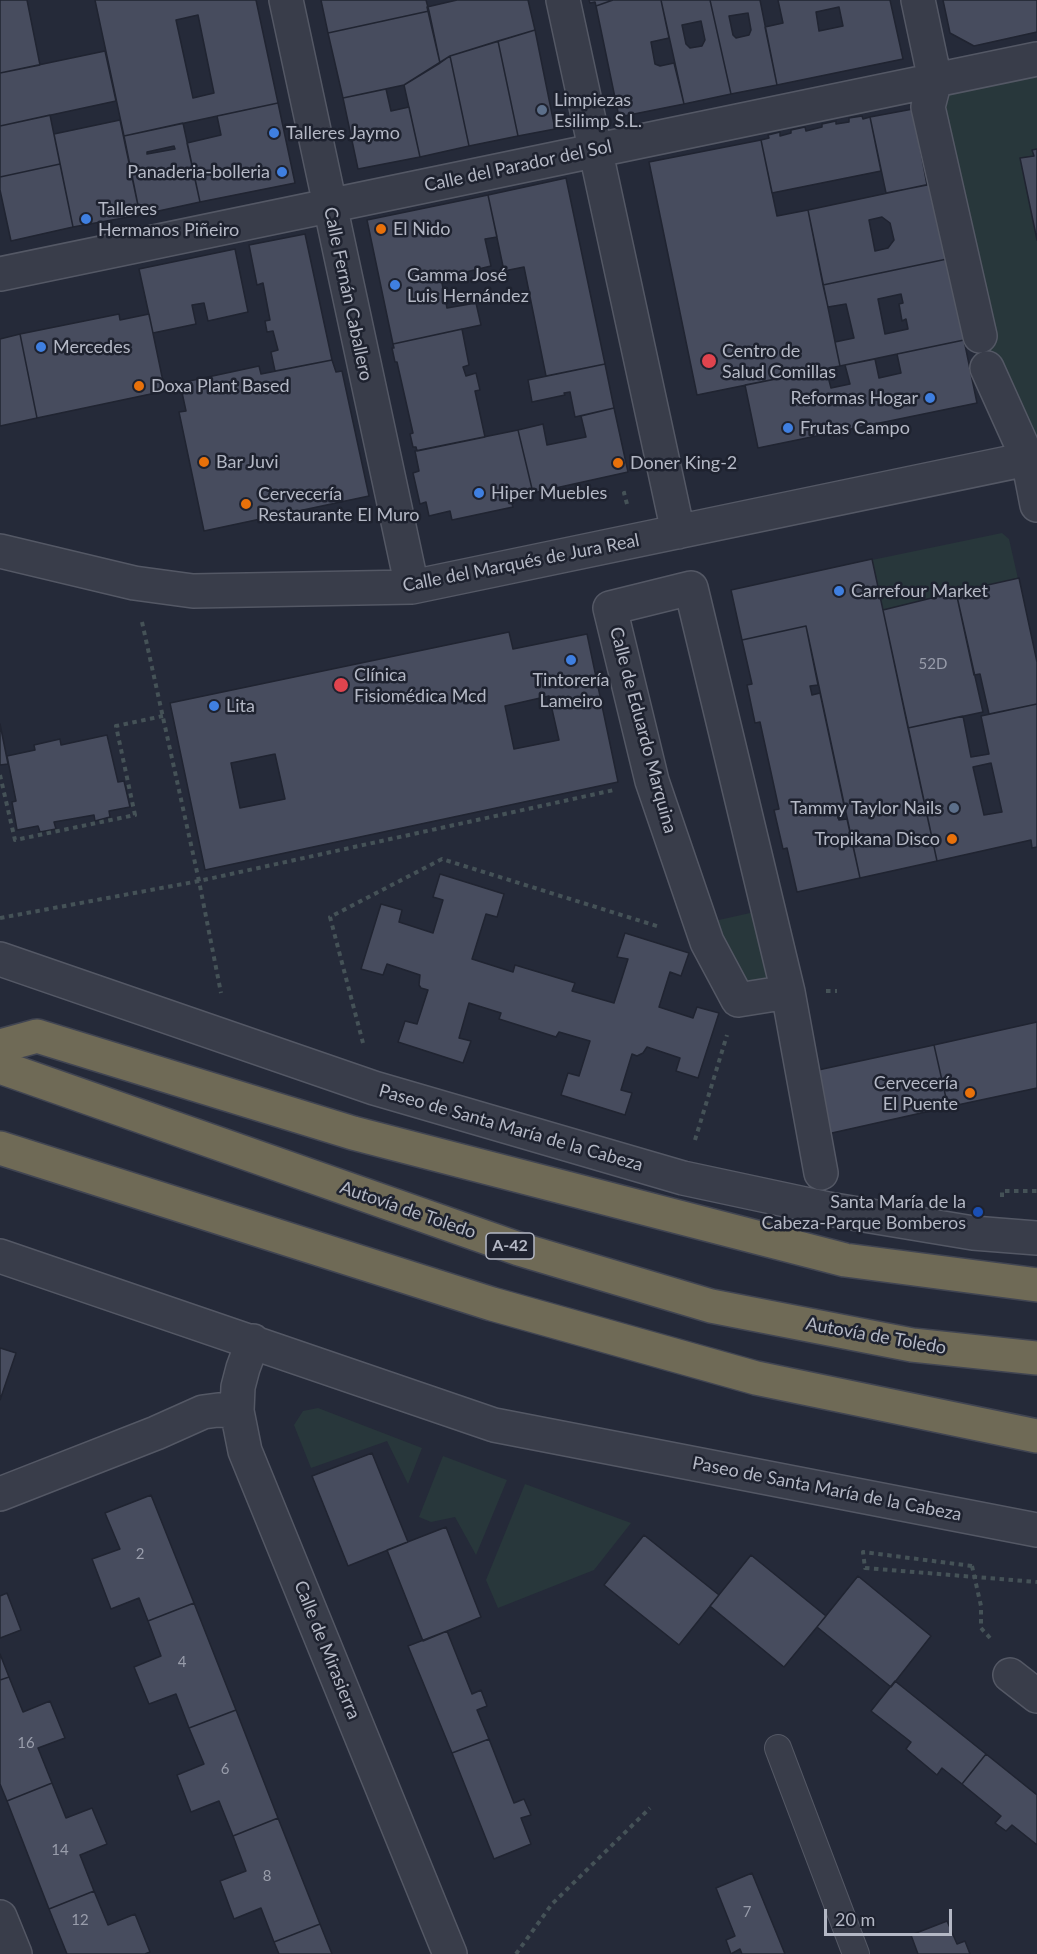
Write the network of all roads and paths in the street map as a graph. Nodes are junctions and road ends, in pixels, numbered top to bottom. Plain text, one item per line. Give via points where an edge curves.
1 (286, 0) edge
2 (562, 0) edge
3 (918, 0) edge
4 (1037, 59) edge
5 (935, 80) junction
6 (594, 151) junction
7 (329, 206) junction
8 (0, 274) edge
9 (980, 336) dead end
10 (987, 368) dead end
11 (1032, 458) edge
12 (1037, 505) edge
13 (678, 532) junction
14 (0, 551) edge
15 (134, 583) junction
16 (412, 587) junction
17 (163, 716) junction
18 (0, 774) edge
19 (652, 781) junction
20 (199, 881) junction
21 (0, 918) edge
22 (707, 942) junction
23 (0, 959) edge
24 (788, 992) junction
25 (221, 994) dead end
26 (738, 1000) junction
27 (363, 1045) dead end
28 (0, 1046) edge
29 (0, 1067) edge
30 (693, 1146) dead end
31 (0, 1148) edge
32 (821, 1173) dead end
33 (1037, 1238) edge
34 (0, 1256) edge
35 (1037, 1285) edge
36 (253, 1341) junction
37 (1037, 1358) edge
38 (237, 1411) junction
39 (1037, 1436) edge
40 (0, 1494) edge
41 (1037, 1530) edge
42 (1037, 1582) edge
43 (990, 1638) dead end
44 (1010, 1675) dead end
45 (1037, 1696) edge
46 (778, 1748) dead end
47 (650, 1808) dead end
48 (0, 1917) edge
49 (15, 1954) edge
50 (450, 1954) edge
51 (516, 1954) edge
52 (856, 1954) edge

1 - 7 street, Calle Fernán Caballero
2 - 6 street
3 - 5 street
4 - 5 street, Calle del Parador del Sol
5 - 6 street, Calle del Parador del Sol
5 - 9 street via 928,107
6 - 7 street, Calle del Parador del Sol
6 - 13 street
7 - 8 street, Calle del Parador del Sol
7 - 16 street, Calle Fernán Caballero
10 - 11 street
11 - 12 street
11 - 13 street, Calle del Marqués de Jura Real
13 - 16 street, Calle del Marqués de Jura Real
14 - 15 street, Calle del Marqués de Jura Real
15 - 16 street, Calle del Marqués de Jura Real via 192,591
15 - 17 path
17 - 18 path via 116,726 135,815 15,840
17 - 20 path
19 - 20 path
19 - 22 street, Calle de Eduardo Marquina
19 - 24 street, Calle de Eduardo Marquina via 610,608 691,588
20 - 21 path
20 - 25 path
22 - 26 street, Calle de Eduardo Marquina
22 - 27 path via 442,859 330,917
23 - 33 street, Paseo de Santa María de la Cabeza via 374,1088 683,1178 951,1230
24 - 26 street
24 - 32 street, Calle de Eduardo Marquina
26 - 30 path
28 - 35 highway via 37,1036 353,1133 845,1260
29 - 37 highway, Autovía de Toledo / A-42 via 519,1249 711,1306 912,1345
31 - 39 highway via 492,1304 744,1375
34 - 36 street, Paseo de Santa María de la Cabeza
36 - 38 street, Calle de Mirasierra via 241,1377
36 - 41 street, Paseo de Santa María de la Cabeza via 494,1425
38 - 40 street via 203,1412
38 - 50 street, Calle de Mirasierra via 245,1451
42 - 43 path, bridge via 865,1568 863,1552 972,1566 981,1606 981,1628
44 - 45 street
46 - 52 lane
47 - 51 path via 552,1904
48 - 49 street

